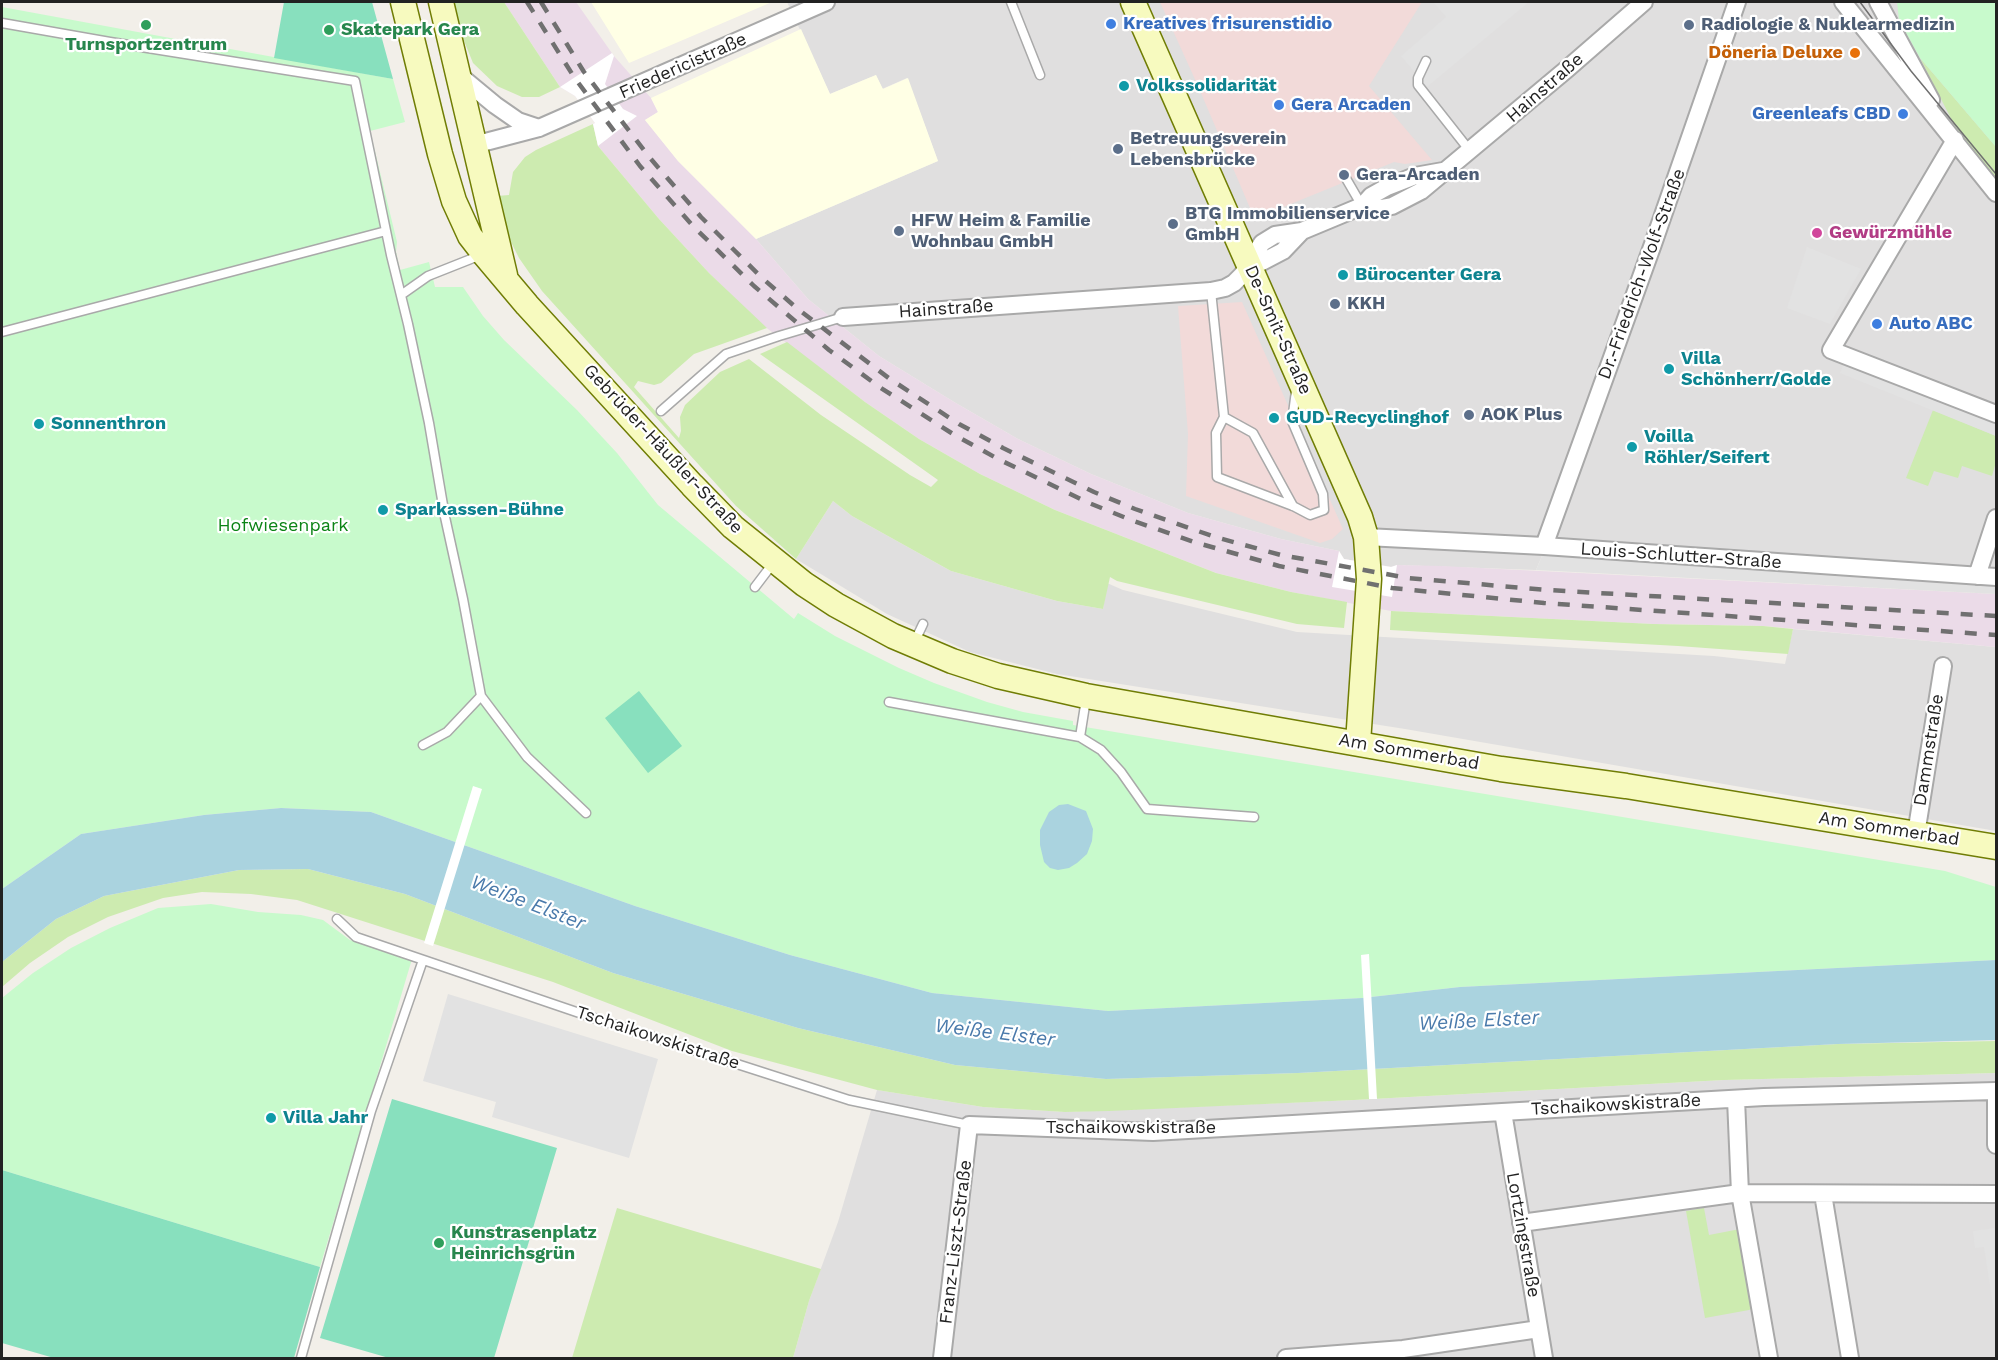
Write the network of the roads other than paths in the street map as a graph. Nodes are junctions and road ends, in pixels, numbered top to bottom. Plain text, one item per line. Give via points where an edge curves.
1 (403, 2) edge
2 (441, 2) edge
3 (826, 2) edge
4 (1011, 2) edge
5 (1133, 2) edge
6 (1737, 2) edge
7 (1843, 2) edge
8 (1878, 2) edge
9 (1641, 3) edge
10 (2, 23) edge
11 (1426, 61) dead end
12 (1040, 75) dead end
13 (460, 76) junction
14 (539, 128) junction
15 (1951, 135) junction
16 (474, 146) junction
17 (1470, 151) junction
18 (440, 154) junction
19 (1344, 175) dead end
20 (1996, 193) edge
21 (1362, 206) junction
22 (386, 231) junction
23 (484, 254) junction
24 (1248, 265) junction
25 (505, 277) junction
26 (1210, 291) junction
27 (401, 295) junction
28 (843, 316) joint
29 (2, 332) edge
30 (1299, 376) junction
31 (661, 411) dead end
32 (1996, 414) edge
33 (1224, 417) junction
34 (1293, 506) junction
35 (1996, 518) edge
36 (1366, 537) junction
37 (1544, 546) junction
38 (774, 562) junction
39 (1977, 576) junction
40 (1996, 577) edge
41 (755, 587) dead end
42 (836, 604) joint
43 (1943, 666) dead end
44 (481, 696) junction
45 (1086, 696) junction
46 (889, 702) dead end
47 (1080, 737) junction
48 (1358, 743) junction
49 (423, 746) dead end
50 (586, 813) dead end
51 (1254, 817) dead end
52 (1916, 834) junction
53 (1996, 847) edge
54 (337, 919) dead end
55 (423, 960) junction
56 (1996, 1091) edge
57 (1736, 1099) junction
58 (1503, 1112) junction
59 (969, 1125) junction
60 (1996, 1145) edge
61 (1740, 1193) junction
62 (1823, 1194) junction
63 (1996, 1194) edge
64 (1521, 1223) junction
65 (1539, 1329) junction
66 (301, 1359) edge
67 (942, 1359) edge
68 (1286, 1359) edge
69 (1544, 1359) edge
70 (1769, 1359) edge
71 (1850, 1359) edge

1 - 18 main road, Gebrüder-Häußler-Straße
2 - 13 main road, Gebrüder-Häußler-Straße
3 - 14 street, Friedericistraße
4 - 12 lane
5 - 24 main road, De-Smit-Straße
6 - 37 street, Dr.-Friedrich-Wolf-Straße
7 - 15 street
8 - 15 street
9 - 17 street, Hainstraße
10 - 22 lane via 355,81
11 - 17 lane via 1418,85
13 - 14 street via 518,121
13 - 16 main road, Gebrüder-Häußler-Straße
14 - 16 street, Friedericistraße
15 - 20 street
15 - 32 street via 1831,350
16 - 18 main road
16 - 25 main road, Gebrüder-Häußler-Straße
17 - 21 street, Hainstraße via 1421,191 1392,206
18 - 23 main road, Gebrüder-Häußler-Straße via 462,222
19 - 21 lane
21 - 24 street, Hainstraße via 1302,231 1283,251
22 - 27 lane
22 - 29 lane
23 - 25 main road, Gebrüder-Häußler-Straße
23 - 27 lane via 428,276
24 - 26 street, Hainstraße via 1234,283
24 - 30 main road, De-Smit-Straße
25 - 38 main road, Gebrüder-Häußler-Straße via 692,485
26 - 28 street, Hainstraße
26 - 33 lane
27 - 44 lane
28 - 31 lane, Hainstraße via 726,354
30 - 34 lane via 1292,421 1323,494 1324,510 1310,515
30 - 36 main road, De-Smit-Straße
33 - 34 lane via 1253,433
33 - 34 lane via 1216,434 1217,477
35 - 39 street
36 - 37 street, Louis-Schlutter-Straße
36 - 48 main road, De-Smit-Straße via 1368,587
37 - 39 street, Louis-Schlutter-Straße
38 - 41 lane
38 - 42 main road, Gebrüder-Häußler-Straße
39 - 40 street, Louis-Schlutter-Straße
42 - 45 main road, Am Sommerbad via 918,634 952,661
43 - 52 street, Dammstraße
44 - 49 lane via 447,732
44 - 50 lane via 527,757
45 - 47 lane
45 - 48 main road, Am Sommerbad
46 - 47 lane
47 - 51 lane via 1101,750 1148,809
48 - 52 main road, Am Sommerbad
52 - 53 main road, Am Sommerbad
54 - 55 lane, Tschaikowskistraße via 356,938
55 - 59 lane, Tschaikowskistraße via 849,1100
55 - 66 lane via 371,1111
56 - 57 street, Tschaikowskistraße
56 - 60 street
57 - 58 street, Tschaikowskistraße
57 - 61 street
58 - 59 street, Tschaikowskistraße via 1153,1132
58 - 64 street, Lortzingstraße
59 - 67 street, Franz-Liszt-Straße
61 - 62 street
61 - 64 street
61 - 70 street
62 - 63 street
62 - 71 street
64 - 65 street, Lortzingstraße
65 - 68 street
65 - 69 street, Lortzingstraße

